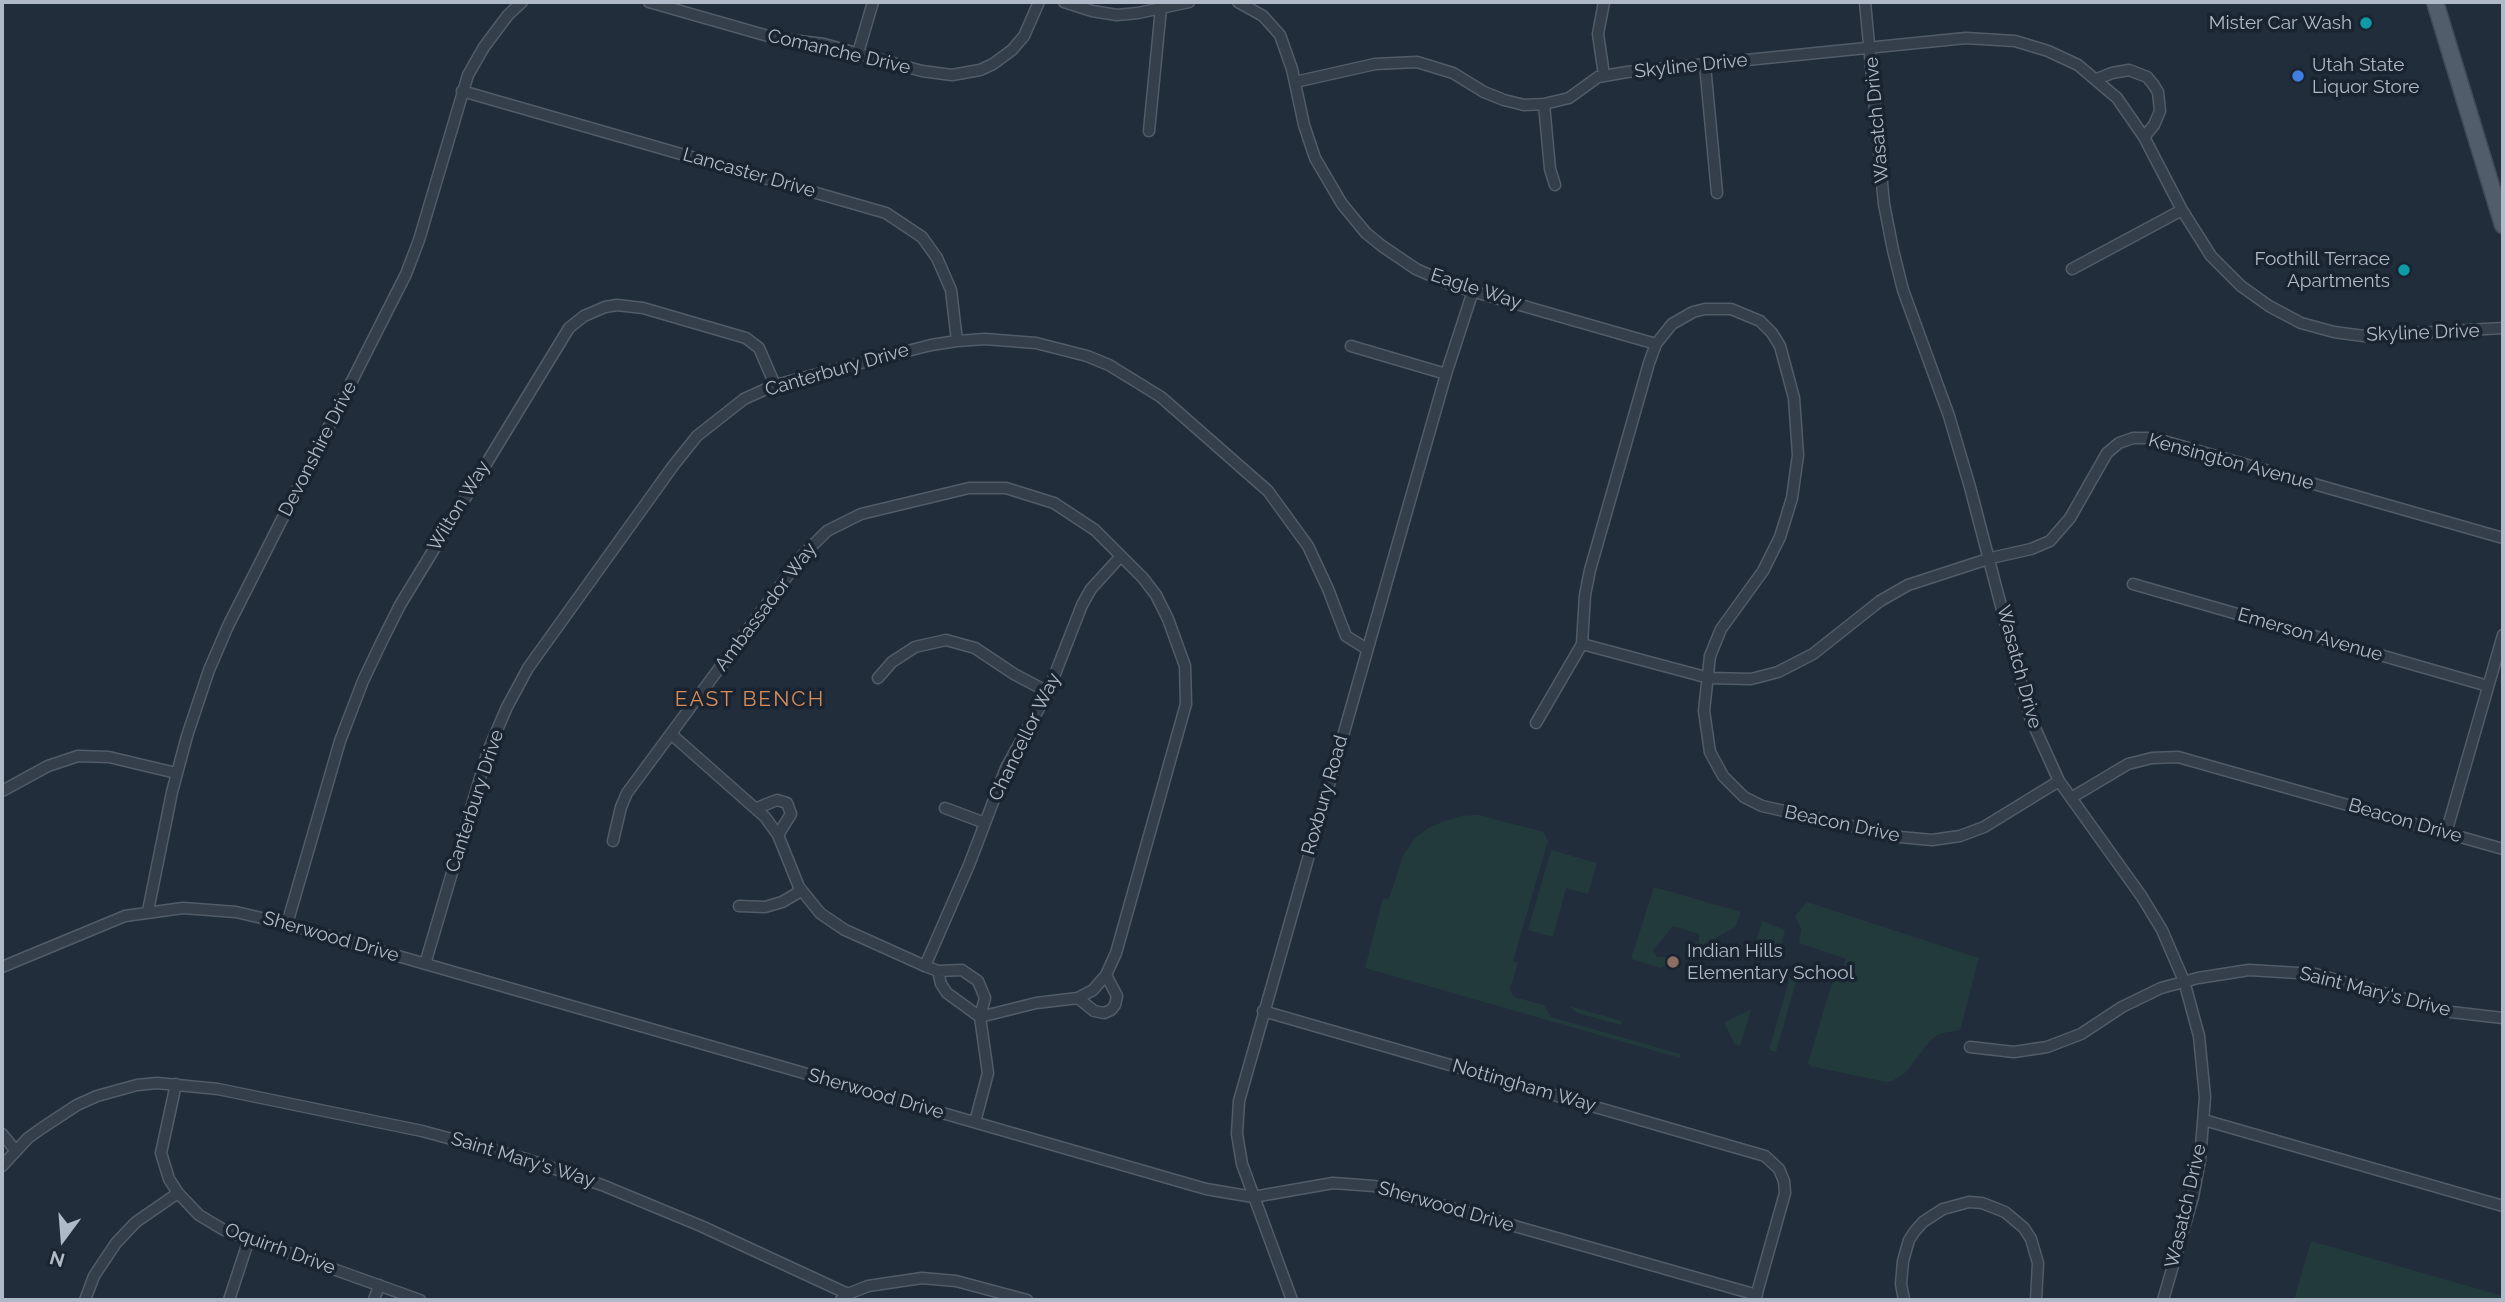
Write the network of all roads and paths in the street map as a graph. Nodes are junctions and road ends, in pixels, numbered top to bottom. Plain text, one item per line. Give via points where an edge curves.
1 (522, 2) edge
2 (649, 2) edge
3 (873, 2) edge
4 (1039, 2) edge
5 (1064, 2) edge
6 (1189, 2) edge
7 (1238, 2) edge
8 (1604, 2) edge
9 (1865, 2) edge
10 (2435, 2) edge
11 (1161, 8) junction
12 (1870, 47) junction
13 (858, 53) junction
14 (1705, 65) junction
15 (1604, 75) junction
16 (2097, 79) junction
17 (1295, 82) junction
18 (462, 91) junction
19 (1544, 104) junction
20 (1149, 131) dead end
21 (2144, 137) junction
22 (1555, 185) dead end
23 (1717, 193) dead end
24 (2182, 210) junction
25 (2503, 225) edge
26 (2071, 269) dead end
27 (1473, 291) junction
28 (2503, 328) edge
29 (957, 341) junction
30 (1656, 344) junction
31 (1351, 346) dead end
32 (1446, 373) junction
33 (775, 385) junction
34 (2503, 538) edge
35 (1121, 556) junction
36 (1991, 558) junction
37 (2133, 584) dead end
38 (2503, 635) edge
39 (1582, 644) junction
40 (1367, 649) junction
41 (878, 678) dead end
42 (1709, 678) junction
43 (2488, 686) junction
44 (1048, 692) junction
45 (1536, 723) dead end
46 (671, 734) junction
47 (176, 773) junction
48 (2059, 781) junction
49 (2, 791) edge
50 (2071, 798) junction
51 (757, 808) junction
52 (945, 808) dead end
53 (985, 823) junction
54 (2446, 833) junction
55 (778, 835) junction
56 (613, 841) dead end
57 (2503, 849) edge
58 (801, 891) junction
59 (739, 906) dead end
60 (148, 911) junction
61 (287, 924) junction
62 (425, 964) junction
63 (925, 966) junction
64 (2, 967) edge
65 (938, 971) junction
66 (1106, 975) junction
67 (2184, 981) junction
68 (1078, 998) junction
69 (1263, 1012) junction
70 (980, 1017) junction
71 (2503, 1018) edge
72 (1970, 1047) dead end
73 (176, 1084) junction
74 (2204, 1120) junction
75 (975, 1122) junction
76 (2, 1134) edge
77 (16, 1151) junction
78 (2, 1166) edge
79 (178, 1192) junction
80 (1253, 1197) junction
81 (2503, 1206) edge
82 (248, 1239) junction
83 (379, 1285) junction
84 (996, 1296) edge
85 (845, 1297) edge
86 (1756, 1298) edge
87 (85, 1300) edge
88 (229, 1300) edge
89 (374, 1300) edge
90 (420, 1300) edge
91 (1027, 1300) edge
92 (1292, 1300) edge
93 (1904, 1300) edge
94 (2036, 1300) edge
95 (2163, 1300) edge

1 - 18 street, Devonshire Drive via 484,47
2 - 13 street, Comanche Drive via 775,38
3 - 13 street
4 - 13 street, Comanche Drive via 1018,44 980,70 938,74
5 - 11 street via 1117,15
6 - 11 street
7 - 17 street, Eagle Way via 1263,16 1280,35
8 - 15 street via 1598,34
9 - 12 street, Wasatch Drive
10 - 25 main road
11 - 20 street
12 - 14 street, Skyline Drive
12 - 16 street, Skyline Drive via 1999,39 2048,51
12 - 36 street, Wasatch Drive via 1884,204 1893,250
14 - 15 street, Skyline Drive
14 - 23 street
15 - 19 street, Skyline Drive via 1569,98
16 - 21 street, Skyline Drive via 2118,98
16 - 21 street via 2129,70 2153,84 2160,111
17 - 19 street, Skyline Drive via 1375,64 1417,62 1454,73 1504,100
17 - 27 street, Eagle Way via 1315,158 1353,218 1398,259
18 - 29 street, Lancaster Drive via 886,213 922,237 937,258 951,290
18 - 47 street, Devonshire Drive via 406,274 228,626
19 - 22 street
21 - 24 street, Skyline Drive
24 - 26 street
24 - 28 street, Skyline Drive via 2204,247 2230,276 2261,301 2301,323 2372,337
27 - 30 street, Eagle Way
27 - 32 street, Roxbury Road
29 - 33 street, Canterbury Drive
29 - 40 street, Canterbury Drive via 1010,340 1062,349 1109,365 1161,397 1253,476 1282,508 1313,556 1346,636
30 - 39 street via 1590,570
30 - 42 street, Beacon Drive via 1672,324 1693,312 1717,308 1743,312 1760,321 1776,339 1794,398 1798,455 1787,519 1763,571 1716,639
31 - 32 street
32 - 40 street, Roxbury Road
33 - 61 street, Wilton Way via 759,348 746,338 643,308 605,307 569,328 381,643 344,731
33 - 62 street, Canterbury Drive via 744,399 691,443 528,668 488,751
34 - 36 street, Kensington Avenue via 2140,437 2119,443 2107,453 2058,534 2041,545
35 - 44 street, Chancellor Way via 1086,597
35 - 46 street, Ambassador Way via 1068,511 1006,488 970,488 861,514 836,525 810,547
35 - 66 street, Ambassador Way via 1163,607 1182,655 1188,691 1116,953
36 - 42 street, Kensington Avenue via 1894,592 1813,654 1778,672 1751,679
36 - 48 street, Wasatch Drive via 2026,705
37 - 43 street, Emerson Avenue
38 - 43 street
39 - 42 street, Kensington Avenue
39 - 45 street
40 - 69 street, Roxbury Road
41 - 44 street via 915,646 946,640 975,648
42 - 48 street, Beacon Drive via 1704,711 1713,760 1736,791 1762,806 1900,837 1940,839 1984,827
43 - 54 street
44 - 53 street, Chancellor Way via 1010,759
46 - 51 street
46 - 56 street, Ambassador Way via 627,793
47 - 49 street via 109,757 78,756
47 - 60 street, Devonshire Drive
48 - 50 street, Wasatch Drive
50 - 54 street, Beacon Drive via 2128,764 2178,757
50 - 67 street, Wasatch Drive via 2150,909
51 - 55 street
51 - 55 street via 777,800 787,803 791,814
52 - 53 street
53 - 63 street, Chancellor Way
54 - 57 street, Beacon Drive
55 - 58 street
58 - 59 street via 765,907
58 - 63 street via 836,925
60 - 61 street, Sherwood Drive via 219,909
60 - 64 street, Sherwood Drive via 114,919
61 - 62 street, Sherwood Drive
62 - 75 street, Sherwood Drive
63 - 65 street
65 - 70 street via 947,993
65 - 70 street via 962,970 978,981 985,998
66 - 68 street, Ambassador Way
66 - 68 street via 1117,996 1111,1010 1094,1011
67 - 71 street, Saint Mary's Drive via 2233,971 2299,972 2451,1012
67 - 72 street, Saint Mary's Drive via 2142,997 2058,1044 2014,1052
67 - 74 street, Wasatch Drive via 2201,1047
68 - 70 street
69 - 80 street, Roxbury Road via 1238,1112 1240,1154
69 - 86 street, Nottingham Way via 1758,1153 1779,1169 1785,1193
70 - 75 street via 988,1073
73 - 77 street, Saint Mary's Way via 137,1085 97,1096 58,1116
73 - 79 street, Oquirrh Drive via 161,1153
73 - 85 street, Saint Mary's Way via 409,1128 526,1158 639,1200
74 - 81 street
74 - 95 street, Wasatch Drive via 2196,1185
75 - 80 street, Sherwood Drive via 1206,1189
76 - 77 street
77 - 78 street, Saint Mary's Way
79 - 82 street, Oquirrh Drive via 199,1215
79 - 87 street via 136,1222 116,1243 94,1276
80 - 86 street, Sherwood Drive via 1333,1183 1374,1186
80 - 92 street, Roxbury Road
82 - 83 street, Oquirrh Drive
82 - 88 street
83 - 89 street
83 - 90 street, Oquirrh Drive
84 - 85 street, Saint Mary's Way via 956,1280 922,1278 868,1286
84 - 91 street, Saint Mary's Way
93 - 94 street via 1901,1283 1909,1240 1923,1222 1943,1209 1969,1202 2005,1212 2024,1228 2038,1264

